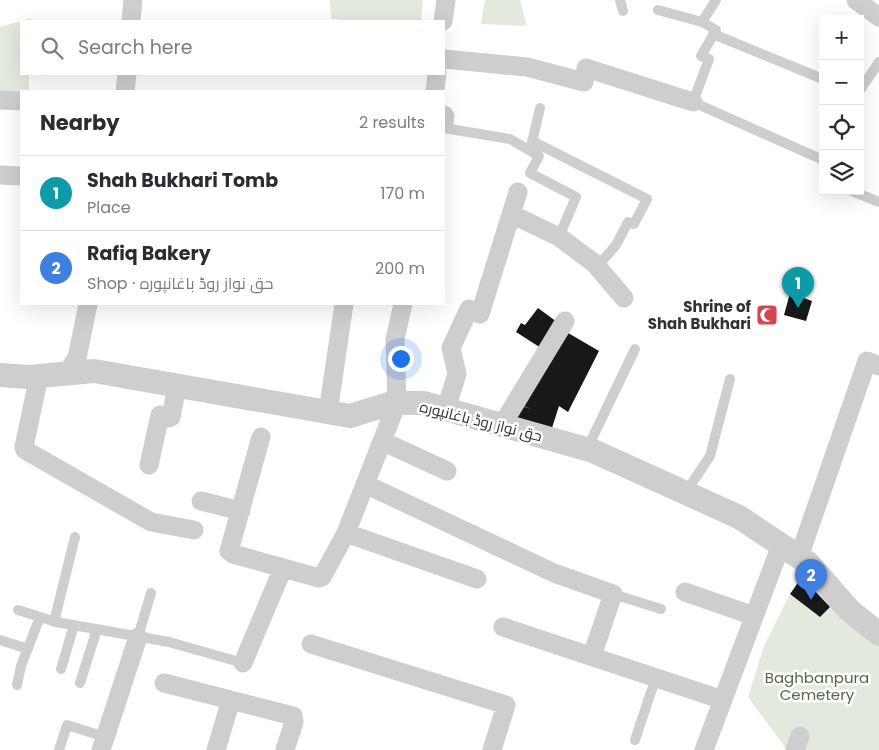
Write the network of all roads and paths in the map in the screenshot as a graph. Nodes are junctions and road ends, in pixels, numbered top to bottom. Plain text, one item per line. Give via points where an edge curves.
1 (133, 0) edge
2 (446, 0) edge
3 (620, 0) edge
4 (716, 0) edge
5 (856, 0) edge
6 (658, 10) dead end
7 (623, 11) dead end
8 (879, 17) edge
9 (131, 20) edge
10 (443, 20) edge
11 (702, 22) junction
12 (713, 34) junction
13 (445, 59) edge
14 (879, 62) edge
15 (127, 75) edge
16 (437, 75) edge
17 (819, 77) edge
18 (864, 84) edge
19 (125, 90) edge
20 (435, 90) edge
21 (0, 100) edge
22 (20, 101) edge
23 (692, 102) junction
24 (540, 108) dead end
25 (445, 128) edge
26 (531, 146) junction
27 (819, 158) edge
28 (0, 175) edge
29 (20, 176) edge
30 (518, 192) dead end
31 (862, 195) edge
32 (879, 202) edge
33 (511, 214) junction
34 (558, 237) junction
35 (598, 267) junction
36 (624, 298) dead end
37 (88, 305) edge
38 (344, 305) edge
39 (403, 305) edge
40 (565, 320) dead end
41 (634, 349) dead end
42 (879, 366) edge
43 (67, 372) junction
44 (0, 375) edge
45 (39, 376) junction
46 (730, 379) dead end
47 (177, 386) junction
48 (397, 403) junction
49 (446, 410) junction
50 (328, 412) junction
51 (502, 425) junction
52 (261, 437) dead end
53 (382, 441) junction
54 (587, 449) junction
55 (149, 465) dead end
56 (447, 471) dead end
57 (365, 484) junction
58 (686, 492) junction
59 (201, 501) dead end
60 (241, 511) junction
61 (194, 530) dead end
62 (346, 533) junction
63 (74, 537) dead end
64 (790, 551) junction
65 (283, 568) junction
66 (477, 578) dead end
67 (685, 592) dead end
68 (151, 593) dead end
69 (613, 594) junction
70 (661, 609) dead end
71 (18, 610) dead end
72 (754, 616) junction
73 (40, 617) junction
74 (54, 622) junction
75 (74, 625) junction
76 (503, 627) dead end
77 (96, 629) junction
78 (877, 629) edge
79 (138, 637) junction
80 (0, 640) edge
81 (311, 644) dead end
82 (28, 649) junction
83 (592, 656) junction
84 (243, 663) joint
85 (61, 669) dead end
86 (656, 677) junction
87 (80, 683) dead end
88 (164, 683) dead end
89 (17, 685) dead end
90 (231, 700) junction
91 (723, 700) junction
92 (636, 740) dead end
93 (103, 743) edge
94 (59, 750) edge
95 (216, 750) edge
96 (285, 750) edge
97 (492, 750) edge
98 (704, 750) edge

1 - 9 street
2 - 10 street
3 - 7 lane
4 - 11 lane
5 - 8 street
6 - 11 lane
11 - 12 lane via 716,30
12 - 17 lane
12 - 23 lane via 701,56 709,59
13 - 23 street via 527,67 584,82 586,68
14 - 18 lane
15 - 19 street
16 - 20 street
21 - 22 street
23 - 27 lane
24 - 26 lane
25 - 26 lane via 510,139
26 - 34 lane via 539,156 530,173 576,197
26 - 35 lane via 646,199 634,224 628,222 616,245
28 - 29 street
30 - 33 street
31 - 32 lane
33 - 34 street
33 - 49 street via 480,314 469,309 451,348 457,374
34 - 35 street
35 - 36 street
37 - 43 street via 77,358
38 - 50 street
39 - 48 street via 395,339
40 - 51 street
41 - 54 lane
42 - 64 street via 867,361
43 - 45 street, حق نواز روڈ باغانپورہ
43 - 47 street, حق نواز روڈ باغانپورہ via 94,371
44 - 45 street, حق نواز روڈ باغانپورہ
45 - 61 street via 24,450 151,522
46 - 58 lane via 710,456
47 - 50 street, حق نواز روڈ باغانپورہ
47 - 55 street via 171,417 160,415
48 - 49 street, حق نواز روڈ باغانپورہ via 424,403
48 - 50 street, حق نواز روڈ باغانپورہ via 350,416
48 - 53 street
49 - 51 street, حق نواز روڈ باغانپورہ
51 - 54 street, حق نواز روڈ باغانپورہ
52 - 60 street
53 - 56 street
53 - 57 street
54 - 58 street, حق نواز روڈ باغانپورہ
57 - 62 street
57 - 69 street via 554,572
58 - 64 street, حق نواز روڈ باغانپورہ via 739,516
59 - 60 street
60 - 65 street via 230,553
62 - 65 street via 322,577
62 - 66 street
63 - 74 lane
64 - 72 street
64 - 78 street, حق نواز روڈ باغانپورہ via 808,563 849,610
65 - 84 street
67 - 72 street
68 - 79 lane
69 - 70 lane
69 - 83 street
71 - 73 lane
72 - 91 street
73 - 74 lane
73 - 82 lane
74 - 75 lane
75 - 77 lane
75 - 85 lane
76 - 83 street
77 - 79 lane
77 - 87 lane
79 - 84 lane via 169,642
79 - 93 street
80 - 82 lane
81 - 97 street via 506,705
82 - 89 lane
83 - 86 street
86 - 91 street
86 - 92 lane
88 - 90 street
90 - 95 street
90 - 96 street via 293,716
91 - 98 street
93 - 94 lane via 67,725

